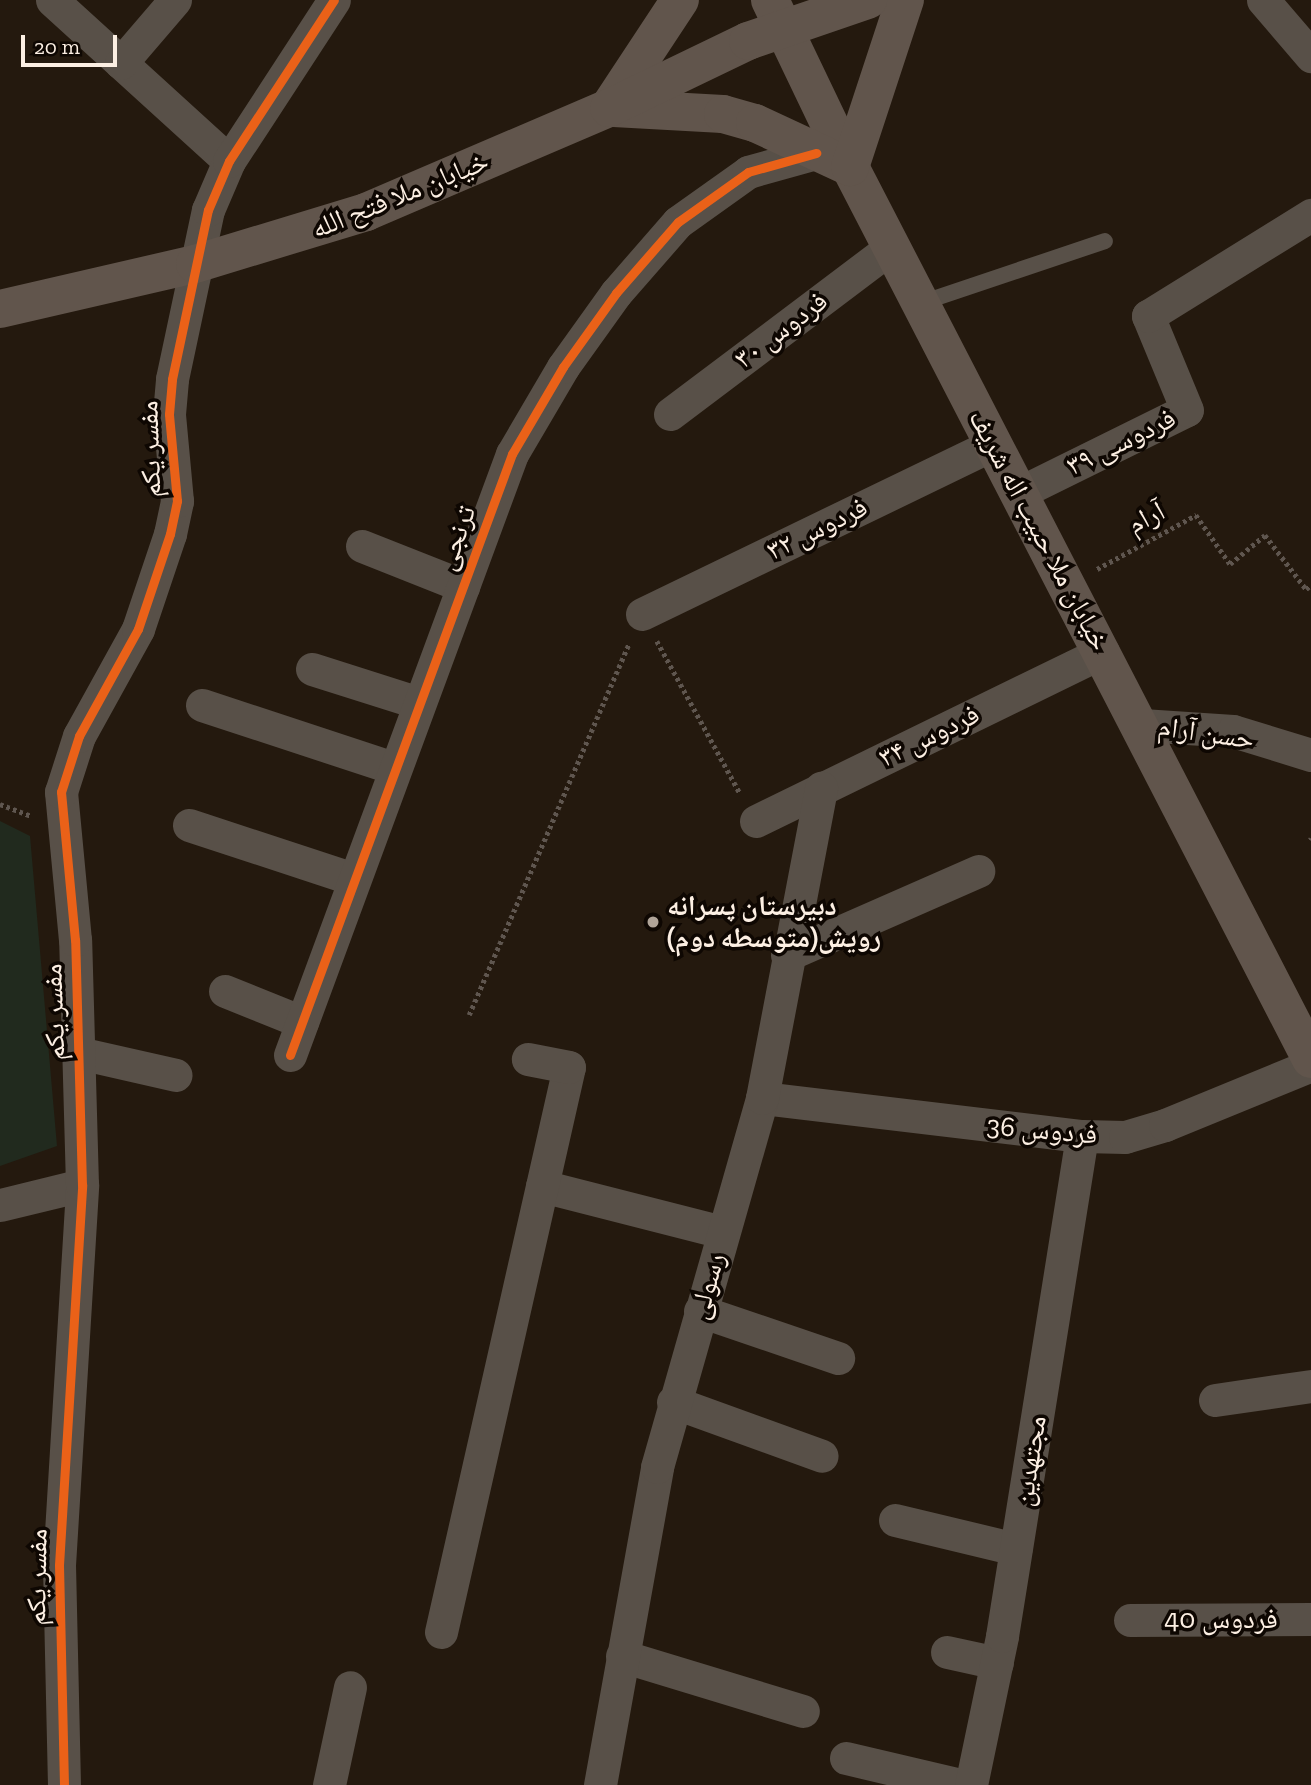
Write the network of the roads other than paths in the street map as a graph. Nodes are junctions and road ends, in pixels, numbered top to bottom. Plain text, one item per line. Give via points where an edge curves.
1 (52, 0) edge
2 (175, 0) edge
3 (334, 0) edge
4 (680, 0) edge
5 (868, 0) edge
6 (905, 0) edge
7 (1263, 0) edge
8 (787, 9) edge
9 (1311, 56) edge
10 (121, 63) junction
11 (608, 108) junction
12 (833, 160) junction
13 (229, 161) junction
14 (1311, 215) edge
15 (1105, 241) dead end
16 (892, 247) junction
17 (195, 264) junction
18 (921, 303) junction
19 (0, 309) edge
20 (670, 414) dead end
21 (992, 444) junction
22 (1018, 493) junction
23 (362, 547) dead end
24 (463, 586) junction
25 (642, 614) road end
26 (1103, 652) junction
27 (312, 669) dead end
28 (419, 703) junction
29 (202, 705) dead end
30 (1142, 725) junction
31 (1311, 755) edge
32 (394, 768) junction
33 (821, 788) junction
34 (756, 821) road end
35 (189, 825) dead end
36 (978, 871) dead end
37 (354, 879) junction
38 (787, 956) junction
39 (225, 992) dead end
40 (302, 1022) junction
41 (79, 1053) junction
42 (290, 1055) dead end
43 (528, 1059) dead end
44 (1311, 1059) edge
45 (1311, 1065) edge
46 (176, 1075) dead end
47 (762, 1098) junction
48 (1082, 1136) junction
49 (82, 1185) junction
50 (542, 1186) junction
51 (0, 1205) edge
52 (723, 1232) junction
53 (700, 1311) junction
54 (838, 1357) dead end
55 (1311, 1386) edge
56 (1215, 1400) dead end
57 (673, 1402) junction
58 (822, 1456) dead end
59 (895, 1520) dead end
60 (1016, 1549) junction
61 (1311, 1619) edge
62 (1130, 1620) dead end
63 (441, 1632) dead end
64 (947, 1651) dead end
65 (622, 1656) junction
66 (997, 1663) junction
67 (350, 1687) dead end
68 (803, 1711) dead end
69 (846, 1758) dead end
70 (64, 1785) edge
71 (328, 1785) edge
72 (600, 1785) edge
73 (960, 1785) edge
74 (971, 1785) edge

1 - 10 street
2 - 10 street
3 - 13 street, مفسر یکم
4 - 11 main road
5 - 8 main road, خیابان ملا فتح الله via 854,8
6 - 12 main road
7 - 9 street
8 - 11 main road, خیابان ملا فتح الله
8 - 12 main road, خیابان ملا حبیب اله شریف
10 - 13 street
11 - 12 main road via 723,114 755,123
11 - 17 main road, خیابان ملا فتح الله via 366,212
12 - 16 main road, خیابان ملا حبیب اله شریف
12 - 24 street, ترنجی via 748,172 678,222 616,293 563,368 512,454
13 - 17 street, مفسر یکم via 208,210
14 - 22 street, فردوسی ۳۹ via 1148,316 1187,410
15 - 18 lane
16 - 18 main road, خیابان ملا حبیب اله شریف
16 - 20 street, فردوس ۳۰
17 - 19 main road, خیابان ملا فتح الله
17 - 41 street, مفسر یکم via 172,379 169,414 177,502 170,534 138,629 79,736 61,792
18 - 21 main road, خیابان ملا حبیب اله شریف
21 - 22 main road, خیابان ملا حبیب اله شریف
21 - 25 street, فردوس ۳۲
22 - 26 main road, خیابان ملا حبیب اله شریف
23 - 24 street
24 - 28 street, ترنجی
26 - 30 main road, خیابان ملا حبیب اله شریف
26 - 33 street, فردوس ۳۴
27 - 28 street
28 - 32 street, ترنجی
29 - 32 street
30 - 31 street, حسن آرام via 1233,731
30 - 44 main road, خیابان ملا حبیب اله شریف
32 - 37 street, ترنجی
33 - 34 street, فردوس ۳۴
33 - 38 street, رسولی
35 - 37 street
36 - 38 street
37 - 40 street, ترنجی
38 - 47 street, رسولی
39 - 40 street
40 - 42 street, ترنجی
41 - 46 street
41 - 49 street, مفسر یکم
43 - 50 street via 569,1067
45 - 48 street, فردوس 36 via 1165,1125 1125,1137
47 - 48 street, فردوس 36
47 - 52 street, رسولی
48 - 60 street, مجتهدین
49 - 51 street
49 - 70 street, مفسر یکم via 59,1565
50 - 52 street
50 - 63 street
52 - 53 street, رسولی
53 - 54 street
53 - 57 street, رسولی
55 - 56 street
57 - 58 street
57 - 65 street, رسولی
59 - 60 street
60 - 66 street, مجتهدین
61 - 62 street, فردوس 40
64 - 66 street
65 - 68 street
65 - 72 street, رسولی
66 - 74 street, مجتهدین
67 - 71 street
69 - 73 street

